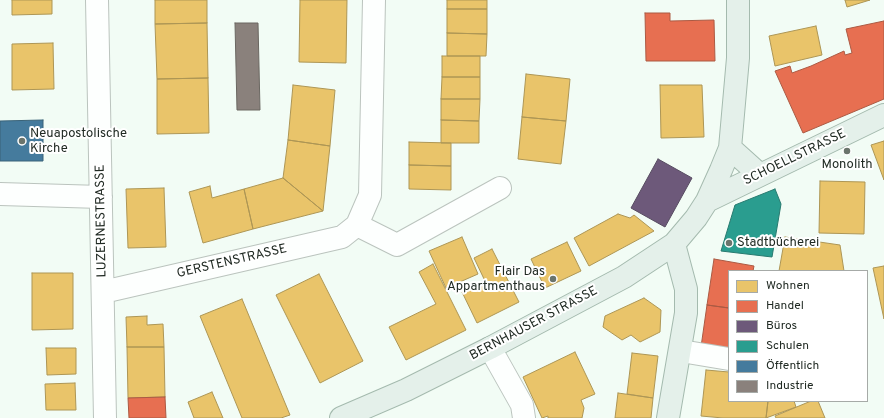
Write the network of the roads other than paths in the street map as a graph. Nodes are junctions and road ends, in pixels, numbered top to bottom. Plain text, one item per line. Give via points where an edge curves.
1 (97, 0) edge
2 (374, 0) edge
3 (738, 0) edge
4 (884, 115) edge
5 (730, 148) junction
6 (760, 175) junction
7 (500, 188) dead end
8 (0, 194) edge
9 (102, 197) junction
10 (707, 201) junction
11 (357, 224) junction
12 (674, 244) junction
13 (103, 292) junction
14 (490, 348) junction
15 (680, 351) junction
16 (728, 359) edge
17 (105, 418) edge
18 (341, 418) edge
19 (524, 418) edge
20 (668, 418) edge

1 - 9 street, LUZERNESTRASSE
2 - 11 street, GERSTENSTRASSE via 370,196
3 - 5 main road, BERNHAUSER STRASSE via 738,58
4 - 6 main road, SCHOELLSTRASSE
5 - 6 main road
5 - 10 main road, BERNHAUSER STRASSE
6 - 10 main road, SCHOELLSTRASSE
7 - 11 street via 397,245
8 - 9 street
9 - 13 street, LUZERNESTRASSE
10 - 12 main road, BERNHAUSER STRASSE
11 - 13 street, GERSTENSTRASSE via 342,237
12 - 14 main road, BERNHAUSER STRASSE via 624,276
12 - 15 main road via 686,289 686,312
13 - 17 street, LUZERNESTRASSE
14 - 18 main road, BERNHAUSER STRASSE via 406,390
14 - 19 street via 522,405
15 - 16 street
15 - 20 main road

